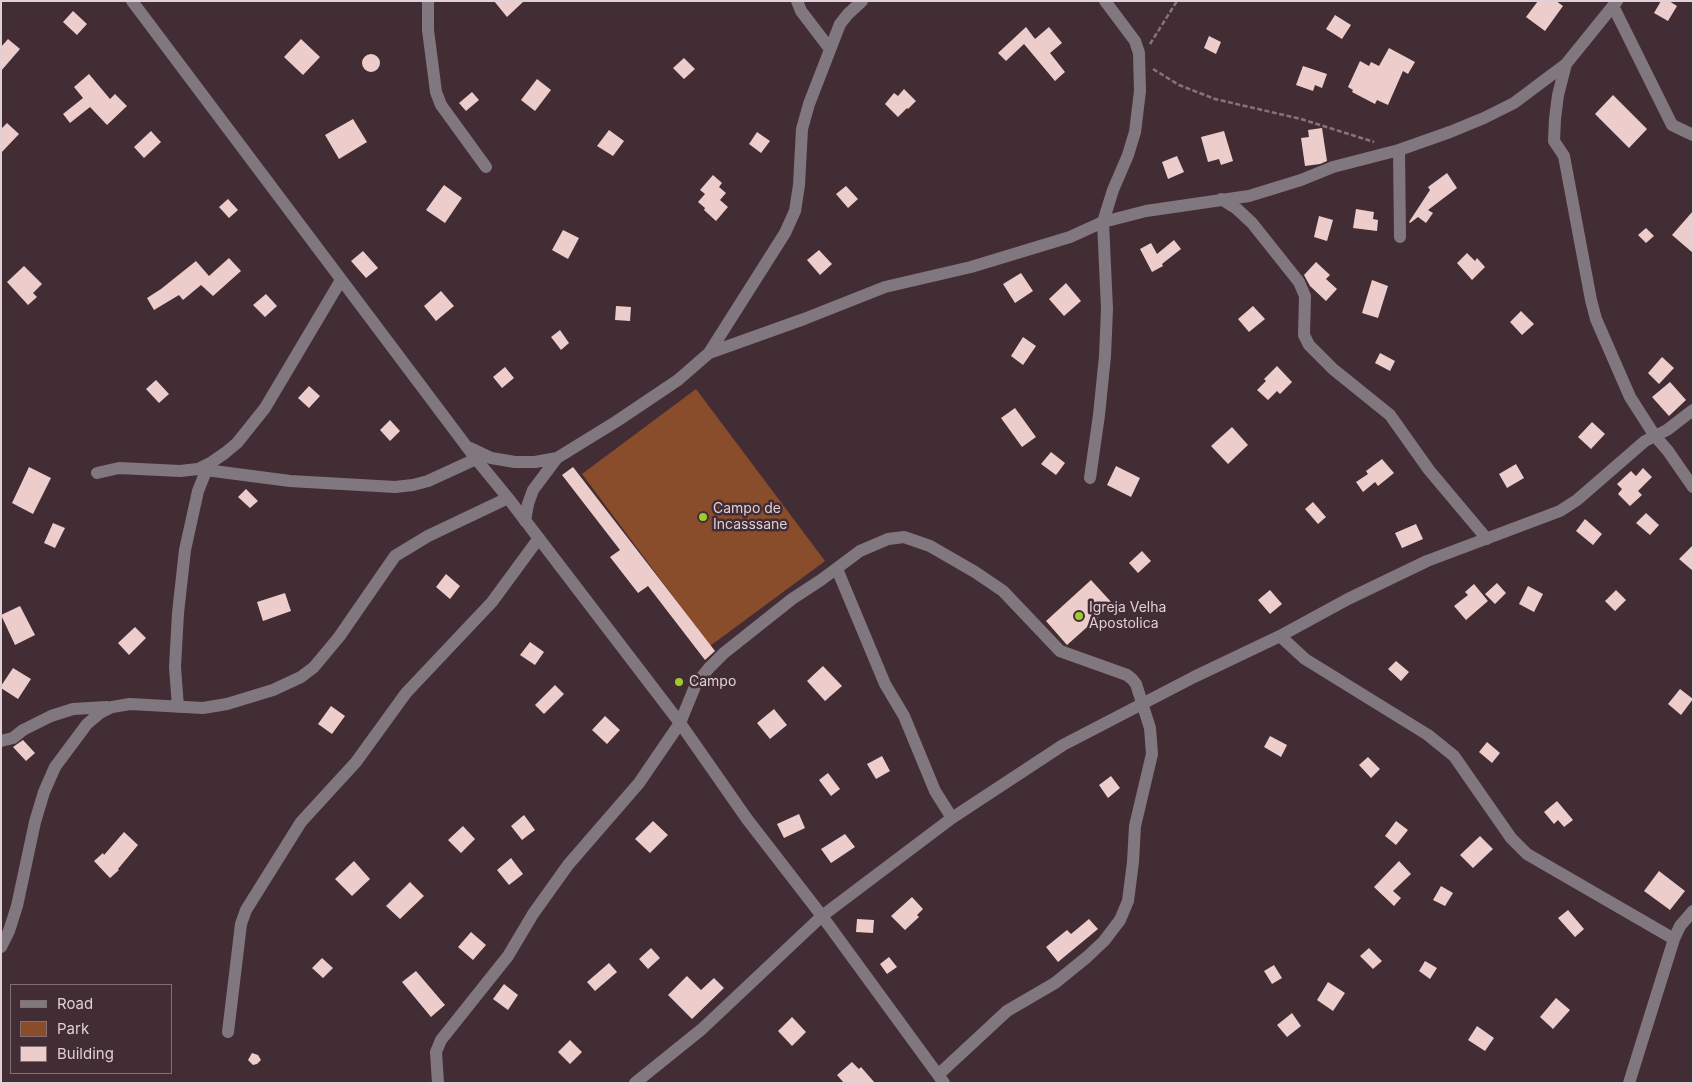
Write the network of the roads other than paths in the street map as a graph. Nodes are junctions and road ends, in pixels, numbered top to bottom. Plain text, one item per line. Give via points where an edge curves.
1 (132, 1) edge
2 (428, 1) edge
3 (797, 1) edge
4 (862, 1) edge
5 (1105, 1) edge
6 (1615, 3) edge
7 (830, 49) junction
8 (1566, 64) junction
9 (1693, 135) edge
10 (1399, 150) junction
11 (486, 167) dead end
12 (1221, 200) junction
13 (1103, 222) junction
14 (1400, 237) dead end
15 (341, 280) junction
16 (708, 353) junction
17 (1693, 410) edge
18 (1655, 436) junction
19 (467, 447) junction
20 (557, 458) junction
21 (476, 459) junction
22 (202, 470) junction
23 (97, 473) dead end
24 (1090, 478) dead end
25 (1693, 487) edge
26 (508, 498) junction
27 (525, 521) junction
28 (539, 538) junction
29 (1487, 539) junction
30 (837, 569) junction
31 (1280, 636) junction
32 (1142, 705) junction
33 (178, 706) junction
34 (112, 707) junction
35 (680, 723) junction
36 (1, 741) edge
37 (952, 818) junction
38 (1693, 911) edge
39 (822, 916) junction
40 (1674, 939) junction
41 (1, 947) edge
42 (228, 1032) dead end
43 (941, 1079) edge
44 (437, 1082) edge
45 (635, 1083) edge
46 (1629, 1083) edge

1 - 15 street
2 - 11 street via 428,30 436,92 441,105
3 - 7 street
4 - 7 street via 840,24
5 - 13 street via 1135,41 1139,54 1140,91 1135,132
6 - 8 street
6 - 9 street via 1672,125
7 - 16 street via 802,129 795,211
8 - 10 street via 1514,103
8 - 18 street via 1554,119 1554,141 1564,156 1591,300 1596,319 1630,396
10 - 12 street via 1333,167 1249,196
10 - 14 street
12 - 13 street via 1146,211
12 - 29 street via 1237,209 1252,224 1299,282 1305,296 1304,335 1308,345 1390,415 1433,475
13 - 16 street via 1070,237 971,268 885,287
13 - 24 street via 1106,337 1100,415
15 - 19 street
15 - 22 street via 265,408 237,443
16 - 20 street via 678,380
17 - 18 street
18 - 25 street
18 - 29 street via 1560,511
19 - 20 street via 491,458 515,462
19 - 21 street
20 - 27 street via 533,490
21 - 22 street via 428,481 395,487 290,481
21 - 26 street
22 - 23 street via 119,468
22 - 33 street via 185,550 178,613 175,667
26 - 27 street
26 - 33 street via 428,536 395,556 339,637 314,667 300,678 227,704 203,708
27 - 28 street
28 - 35 street
28 - 42 street via 492,602 406,693 356,762 301,822 246,910 241,924
29 - 31 street via 1348,599
30 - 32 street via 860,551 888,539 904,538 930,546 1003,591 1060,651 1127,675 1136,684
30 - 35 street via 792,599 724,653 696,684
30 - 37 street via 885,684 904,716 935,791
31 - 32 street
31 - 40 street via 1305,659 1428,736 1454,756 1511,838 1527,854
32 - 37 street via 1063,745
32 - 43 street via 1150,728 1152,754 1135,826 1128,901 1120,920 1104,942 1055,983 1007,1011
33 - 34 street via 130,704
34 - 36 street via 73,709 51,716 13,738
34 - 41 street via 87,724 55,767 35,822 17,906
35 - 39 street via 747,819
35 - 44 street via 639,783 568,865 508,956 441,1040 436,1052
37 - 39 street
38 - 40 street
39 - 43 street
39 - 45 street via 702,1029
40 - 46 street

